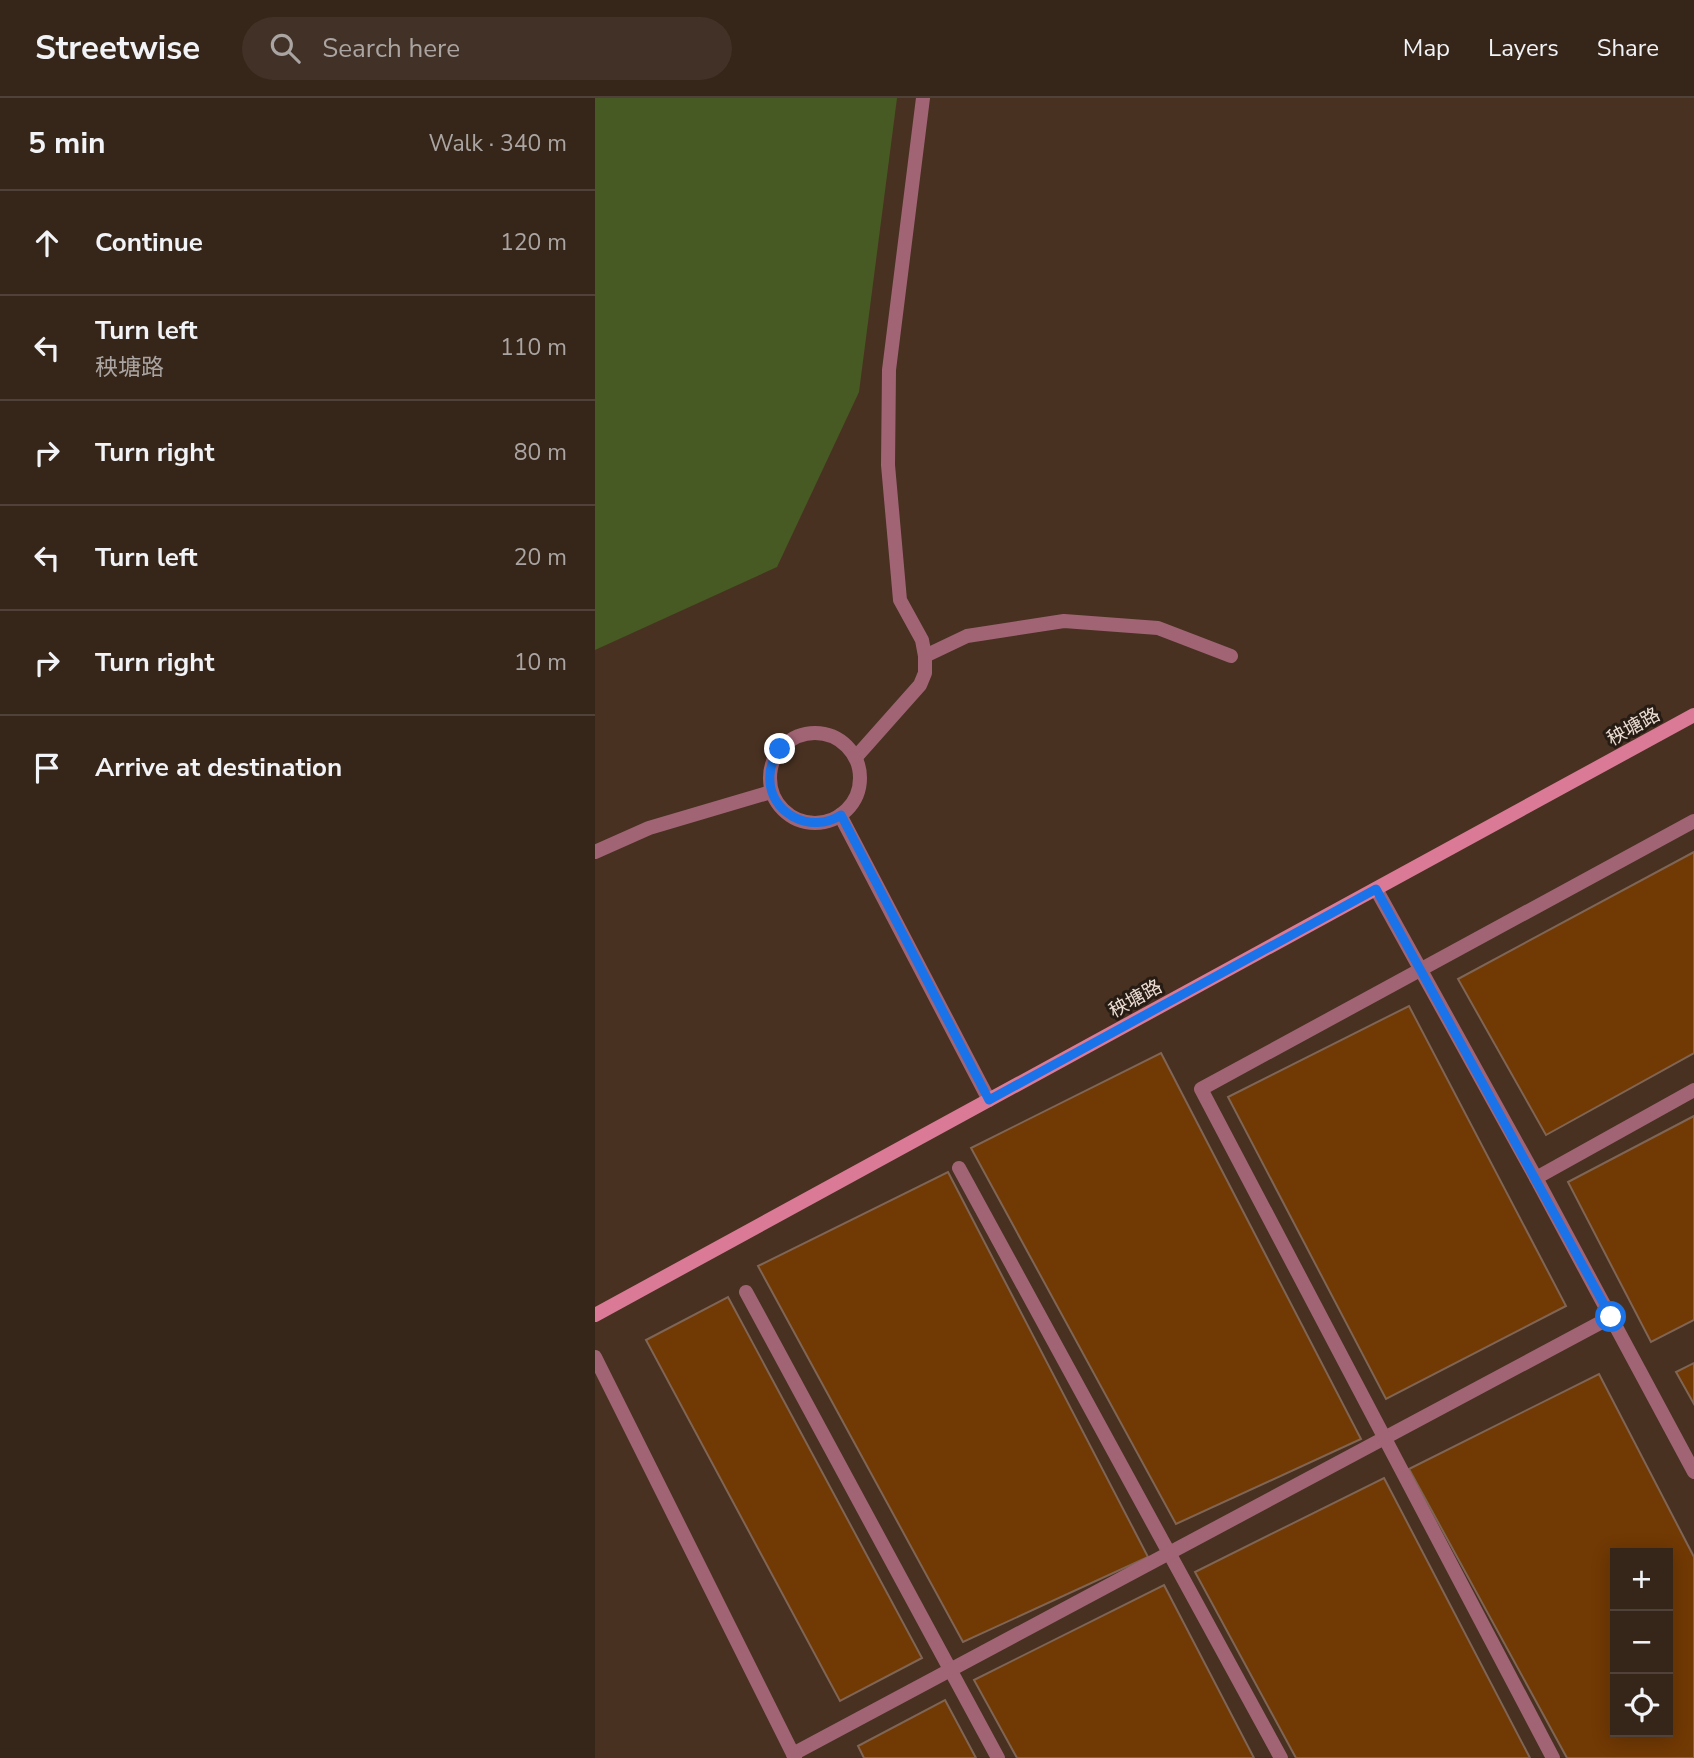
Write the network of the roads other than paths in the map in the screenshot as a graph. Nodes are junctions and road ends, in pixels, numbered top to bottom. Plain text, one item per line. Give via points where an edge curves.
1 (923, 98) edge
2 (925, 656) junction
3 (1231, 656) dead end
4 (1694, 715) edge
5 (856, 757) junction
6 (771, 792) junction
7 (841, 815) junction
8 (1694, 821) edge
9 (595, 852) edge
10 (1376, 889) junction
11 (1421, 970) junction
12 (1694, 1090) edge
13 (989, 1100) junction
14 (959, 1168) dead end
15 (1536, 1178) junction
16 (746, 1292) dead end
17 (595, 1315) edge
18 (1611, 1317) junction
19 (595, 1357) edge
20 (1384, 1438) junction
21 (1694, 1472) edge
22 (1169, 1553) junction
23 (951, 1670) junction
24 (794, 1756) edge
25 (998, 1758) edge
26 (1281, 1758) edge
27 (1553, 1758) edge

1 - 2 street via 889,370 888,465 899,600 922,640
2 - 3 street via 967,636 1065,621 1158,628
2 - 5 street via 920,685
4 - 10 main road, 秧塘路
5 - 6 street via 834,737 805,733 791,739 772,762
5 - 7 street via 860,786
6 - 7 street via 778,805 803,822 818,824
6 - 9 street via 649,828
7 - 13 street
8 - 11 street
10 - 11 street
10 - 13 main road, 秧塘路
11 - 15 street
11 - 20 street via 1201,1089
12 - 15 street
13 - 17 main road, 秧塘路
14 - 22 street
15 - 18 street
16 - 23 street
18 - 20 street
18 - 21 street
19 - 24 street
20 - 22 street
20 - 27 street
22 - 23 street
22 - 26 street
23 - 24 street
23 - 25 street

